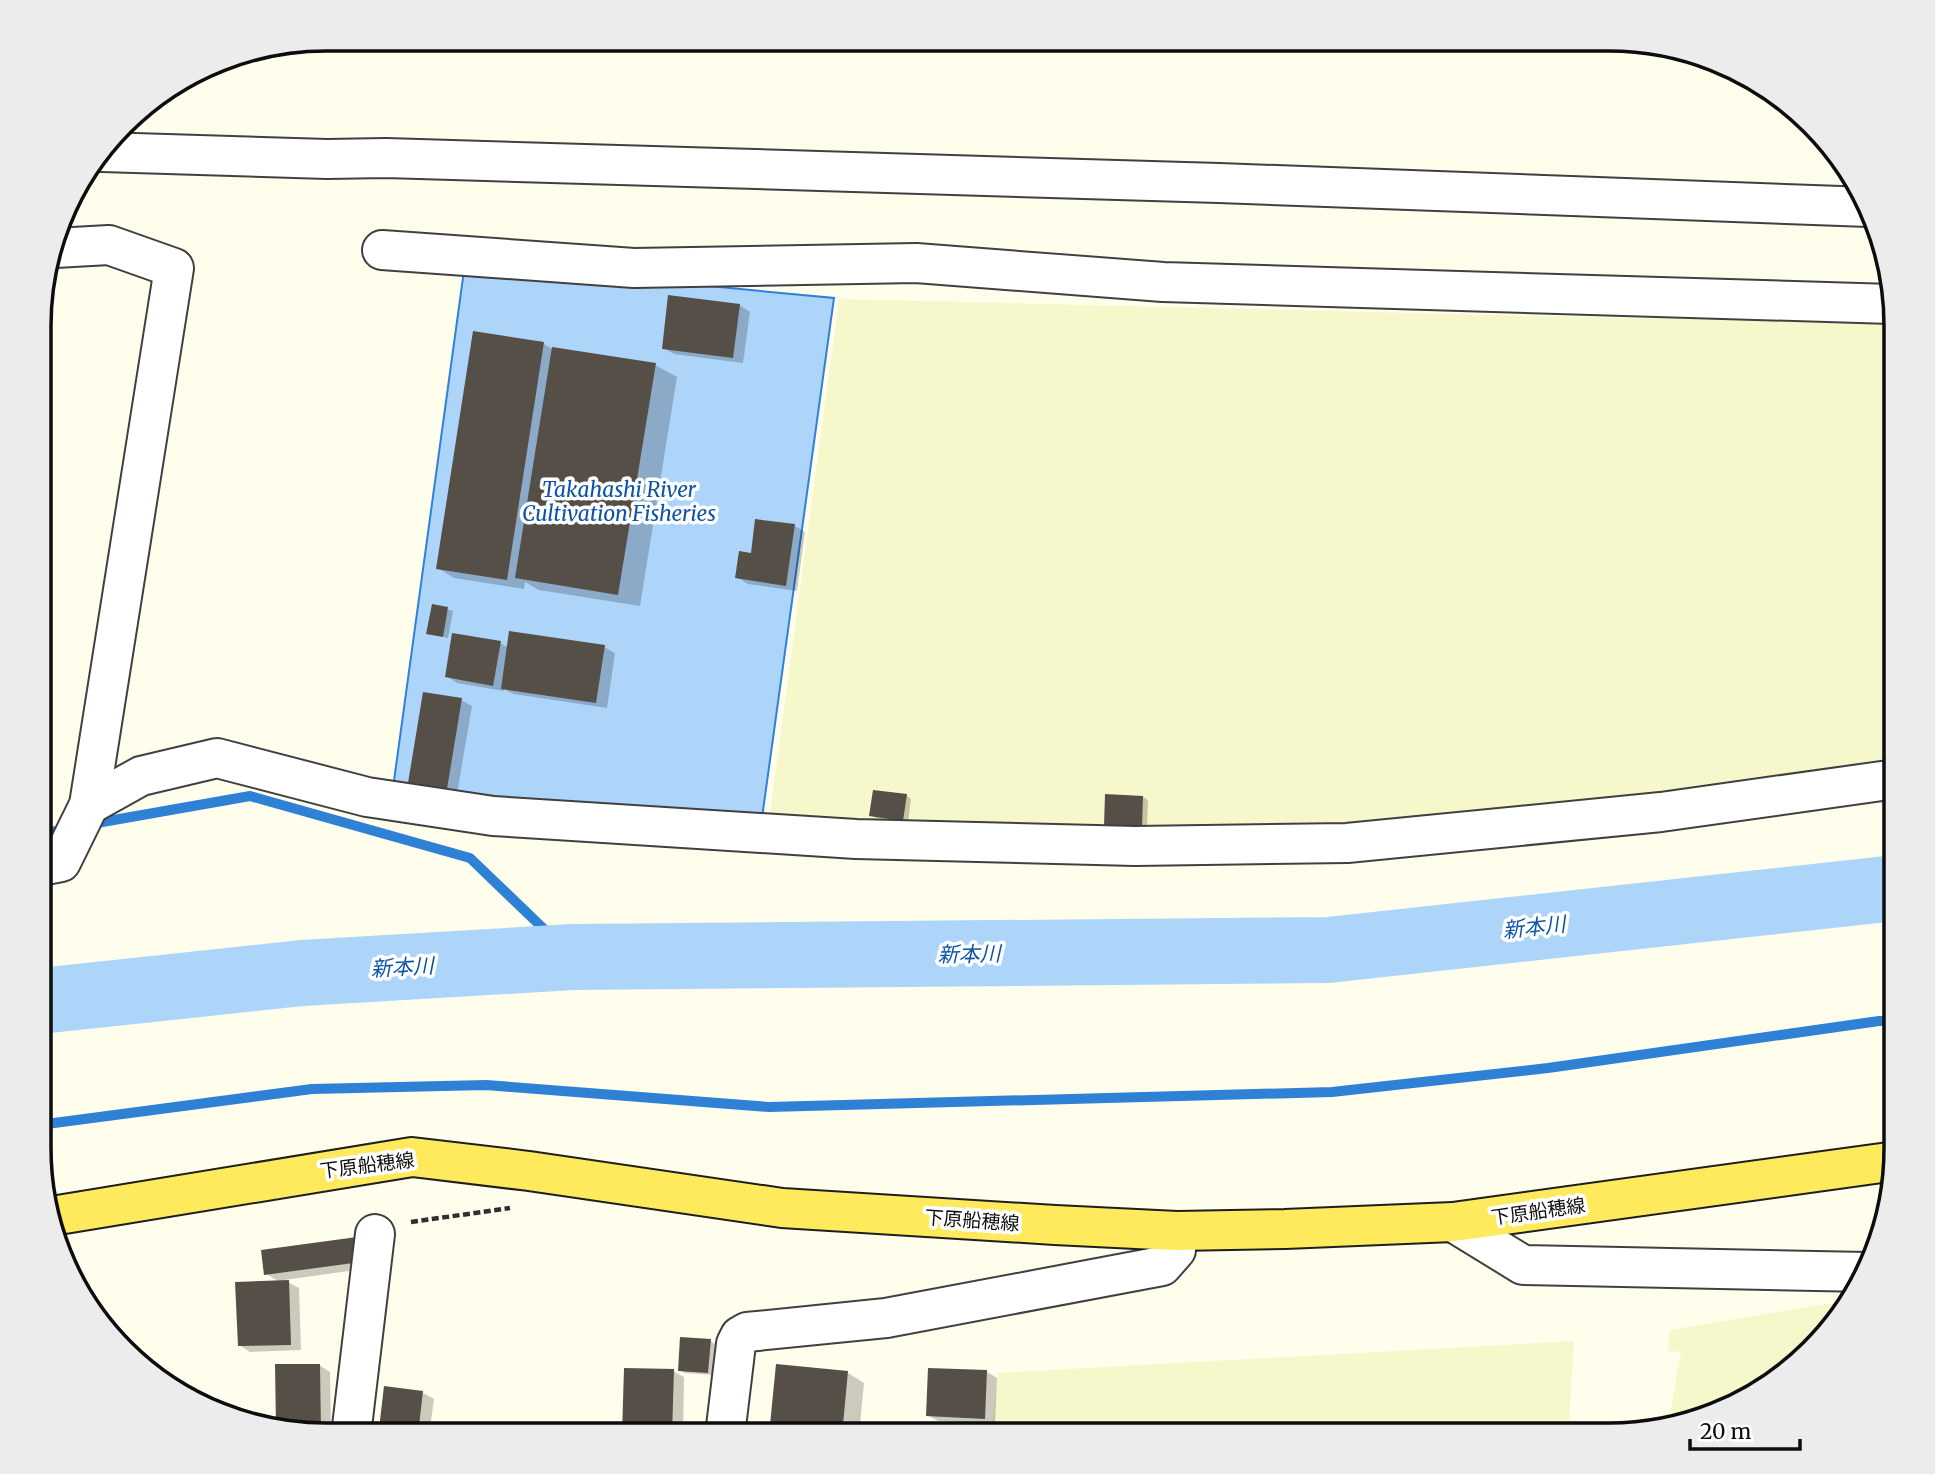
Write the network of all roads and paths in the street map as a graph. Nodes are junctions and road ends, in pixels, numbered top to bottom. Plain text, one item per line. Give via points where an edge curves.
1 (112, 152) edge
2 (1857, 207) edge
3 (62, 247) edge
4 (382, 250) dead end
5 (1884, 304) edge
6 (1884, 781) edge
7 (89, 805) junction
8 (51, 862) edge
9 (1884, 1163) edge
10 (515, 1207) dead end
11 (59, 1215) edge
12 (1453, 1222) junction
13 (1177, 1231) junction
14 (375, 1234) joint
15 (1855, 1272) edge
16 (352, 1423) edge
17 (726, 1423) edge

1 - 2 street via 1219,183
3 - 7 street via 109,246 174,268
4 - 5 street via 634,268 916,263 1163,282
6 - 7 street via 1661,812 1347,843 1136,846 856,839 494,816 367,797 218,758 141,776
7 - 8 street
9 - 12 main road, 下原船穂線
10 - 14 path via 385,1226
11 - 13 main road, 下原船穂線 via 412,1157 782,1208
12 - 13 main road, 下原船穂線
12 - 15 street via 1523,1265
13 - 17 street via 1176,1250 1163,1266 886,1318 747,1332 736,1343
14 - 16 street

